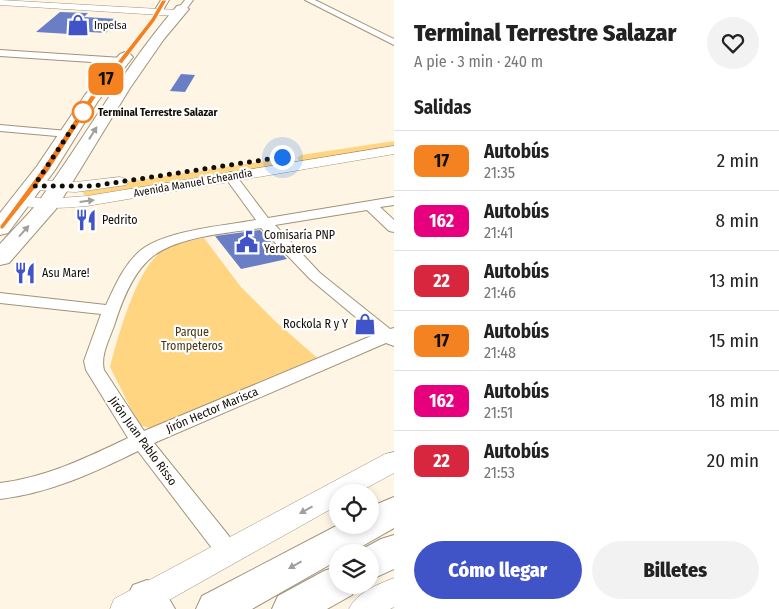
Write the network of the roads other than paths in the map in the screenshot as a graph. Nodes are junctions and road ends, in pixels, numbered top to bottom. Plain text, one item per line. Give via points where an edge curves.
1 (16, 0) edge
2 (309, 0) edge
3 (0, 2) edge
4 (172, 7) edge
5 (394, 42) edge
6 (0, 54) edge
7 (122, 61) junction
8 (0, 128) edge
9 (68, 134) junction
10 (394, 138) edge
11 (394, 150) edge
12 (287, 162) junction
13 (230, 176) junction
14 (27, 193) junction
15 (54, 195) junction
16 (394, 201) edge
17 (370, 205) junction
18 (265, 222) junction
19 (0, 228) edge
20 (394, 228) edge
21 (0, 258) edge
22 (0, 298) edge
23 (111, 310) junction
24 (392, 337) edge
25 (140, 441) junction
26 (394, 461) edge
27 (0, 491) edge
28 (394, 511) edge
29 (379, 519) edge
30 (353, 534) edge
31 (394, 550) edge
32 (229, 553) junction
33 (379, 559) edge
34 (329, 588) edge
35 (394, 591) edge
36 (142, 605) edge
37 (216, 609) edge
38 (292, 609) edge
39 (364, 609) edge

1 - 4 street
2 - 5 street
3 - 4 street
4 - 7 main road
15 -> 4 main road
6 - 7 street
7 - 9 main road
8 - 9 street
9 - 14 main road
10 - 12 street, Avenida Manuel Echeandía
11 - 12 street, Avenida Manuel Echeandía
12 - 13 street, Avenida Manuel Echeandía
12 - 15 street, Avenida Manuel Echeandía via 93,186
15 -> 13 street, Avenida Manuel Echeandía via 87,201
13 - 18 street
14 - 15 street, Avenida Manuel Echeandía
14 - 19 main road
21 -> 15 main road
16 - 17 street, Jirón Juan Pablo Risso
17 - 18 street, Jirón Juan Pablo Risso
17 - 20 street
18 - 23 street, Jirón Juan Pablo Risso via 204,232 164,243 146,254 131,271
18 - 24 street via 315,276
22 - 23 street
23 - 25 street, Jirón Juan Pablo Risso via 93,361 94,370
24 - 25 street, Jirón Hector Marisca
25 - 27 street, Jirón Hector Marisca via 58,480 21,490
25 - 32 street, Jirón Juan Pablo Risso
26 -> 32 street
28 - 29 main road
30 -> 37 main road
31 - 33 main road
32 - 36 street
34 - 38 main road
35 - 39 street

